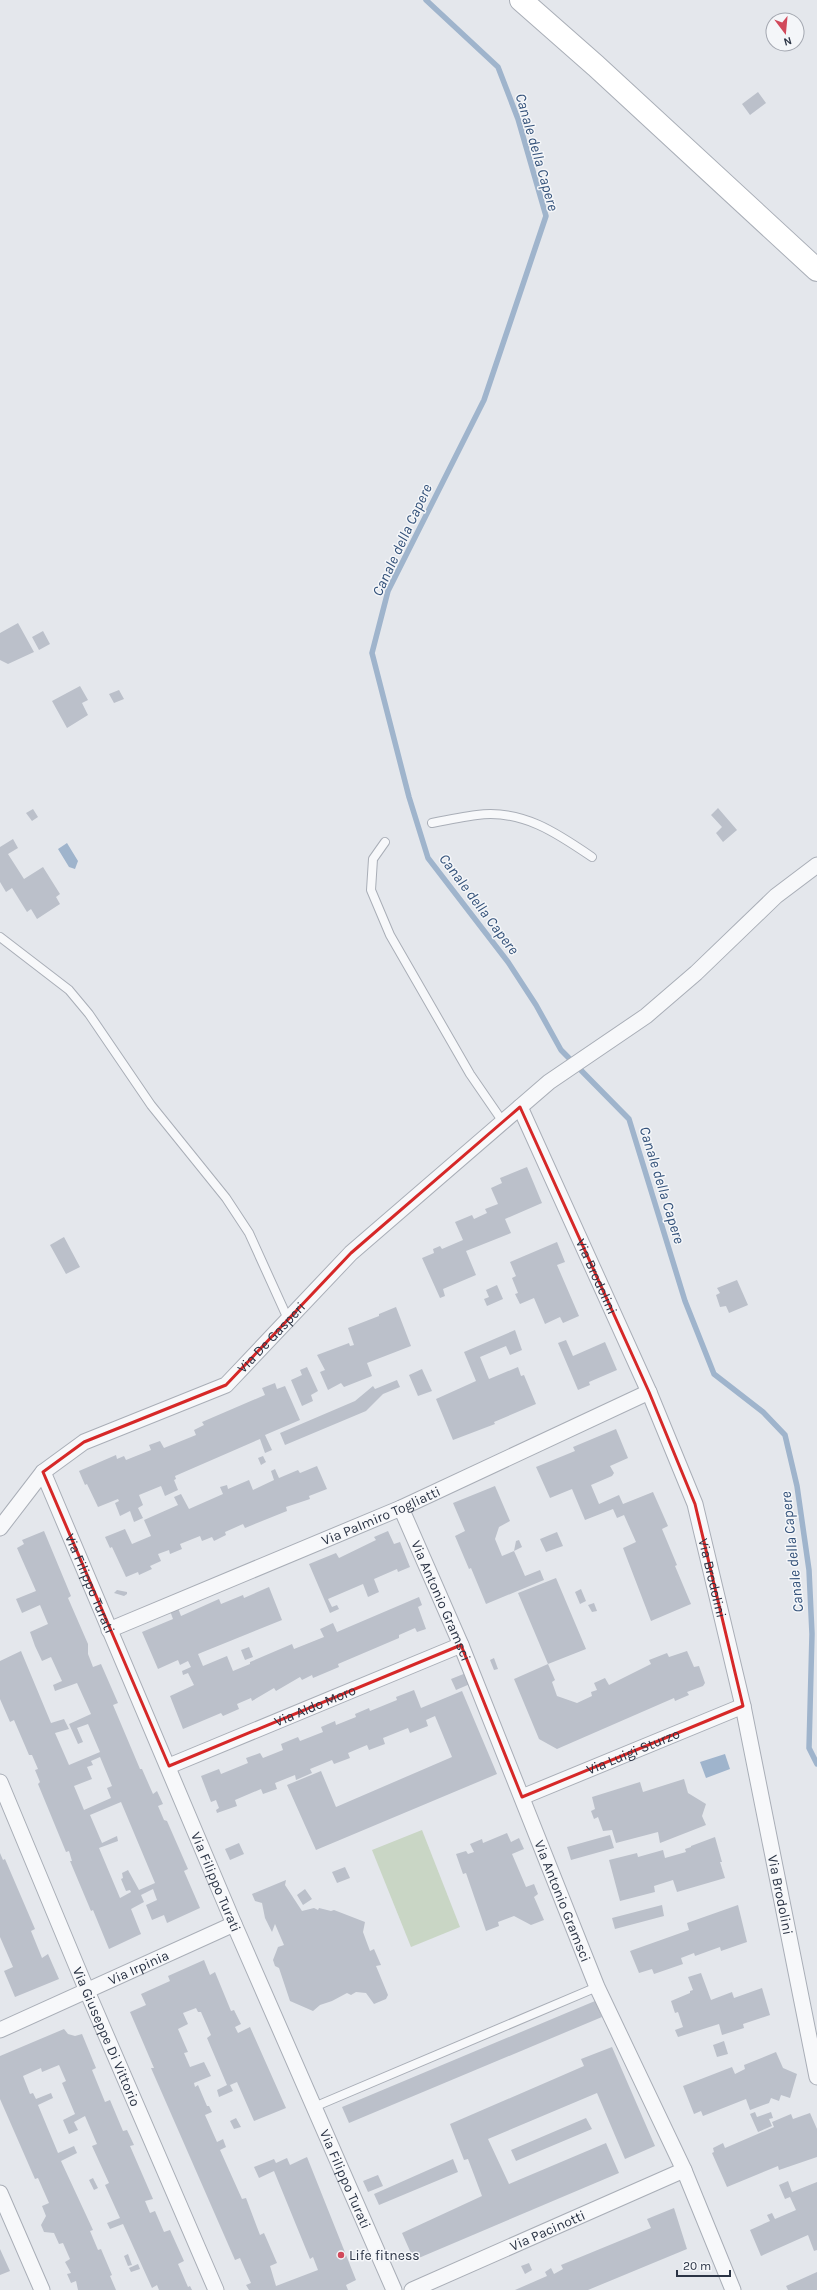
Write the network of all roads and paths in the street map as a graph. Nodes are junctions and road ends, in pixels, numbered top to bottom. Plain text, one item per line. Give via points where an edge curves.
1 (521, 0) edge
2 (817, 270) edge
3 (432, 823) dead end
4 (385, 842) dead end
5 (592, 857) dead end
6 (817, 865) edge
7 (0, 937) edge
8 (520, 1107) junction
9 (503, 1122) junction
10 (288, 1319) junction
11 (649, 1392) junction
12 (43, 1472) junction
13 (401, 1508) junction
14 (0, 1528) edge
15 (109, 1630) junction
16 (461, 1645) junction
17 (743, 1706) junction
18 (168, 1766) junction
19 (0, 1782) edge
20 (522, 1797) junction
21 (234, 1924) junction
22 (597, 1987) junction
23 (87, 1991) junction
24 (0, 2030) edge
25 (817, 2077) edge
26 (314, 2107) junction
27 (684, 2170) junction
28 (0, 2193) edge
29 (42, 2290) edge
30 (216, 2290) edge
31 (394, 2290) edge
32 (412, 2290) edge
33 (734, 2290) edge

1 - 2 main road
3 - 5 lane via 478,815 498,814 522,818 553,831
4 - 9 lane via 374,859 371,890 390,935 470,1074
6 - 8 street, Via De Gasperi via 776,896 696,973 646,1016 549,1082
7 - 10 lane via 69,990 89,1014 151,1105 226,1198 248,1233
8 - 9 street, Via De Gasperi
8 - 11 street, Via Brodolini
9 - 10 street, Via De Gasperi via 351,1253
10 - 12 street, Via De Gasperi via 226,1385 84,1442
11 - 13 street, Via Palmiro Togliatti
11 - 17 street, Via Brodolini via 695,1504
12 - 14 street, Via De Gasperi
12 - 15 street, Via Filippo Turati
13 - 15 street, Via Palmiro Togliatti
13 - 16 street, Via Antonio Gramsci
15 - 18 street, Via Filippo Turati
16 - 18 street, Via Aldo Moro
16 - 20 street, Via Antonio Gramsci
17 - 20 street, Via Luigi Sturzo
17 - 25 street, Via Brodolini
18 - 21 street, Via Filippo Turati
19 - 23 street, Via Giuseppe Di Vittorio
20 - 22 street, Via Antonio Gramsci
21 - 23 street, Via Irpinia
21 - 26 street, Via Filippo Turati
22 - 26 lane
22 - 27 street, Via Antonio Gramsci
23 - 24 street, Via Irpinia
23 - 30 street, Via Giuseppe Di Vittorio
26 - 31 street, Via Filippo Turati
27 - 32 street, Via Pacinotti
27 - 33 street, Via Antonio Gramsci
28 - 29 street

